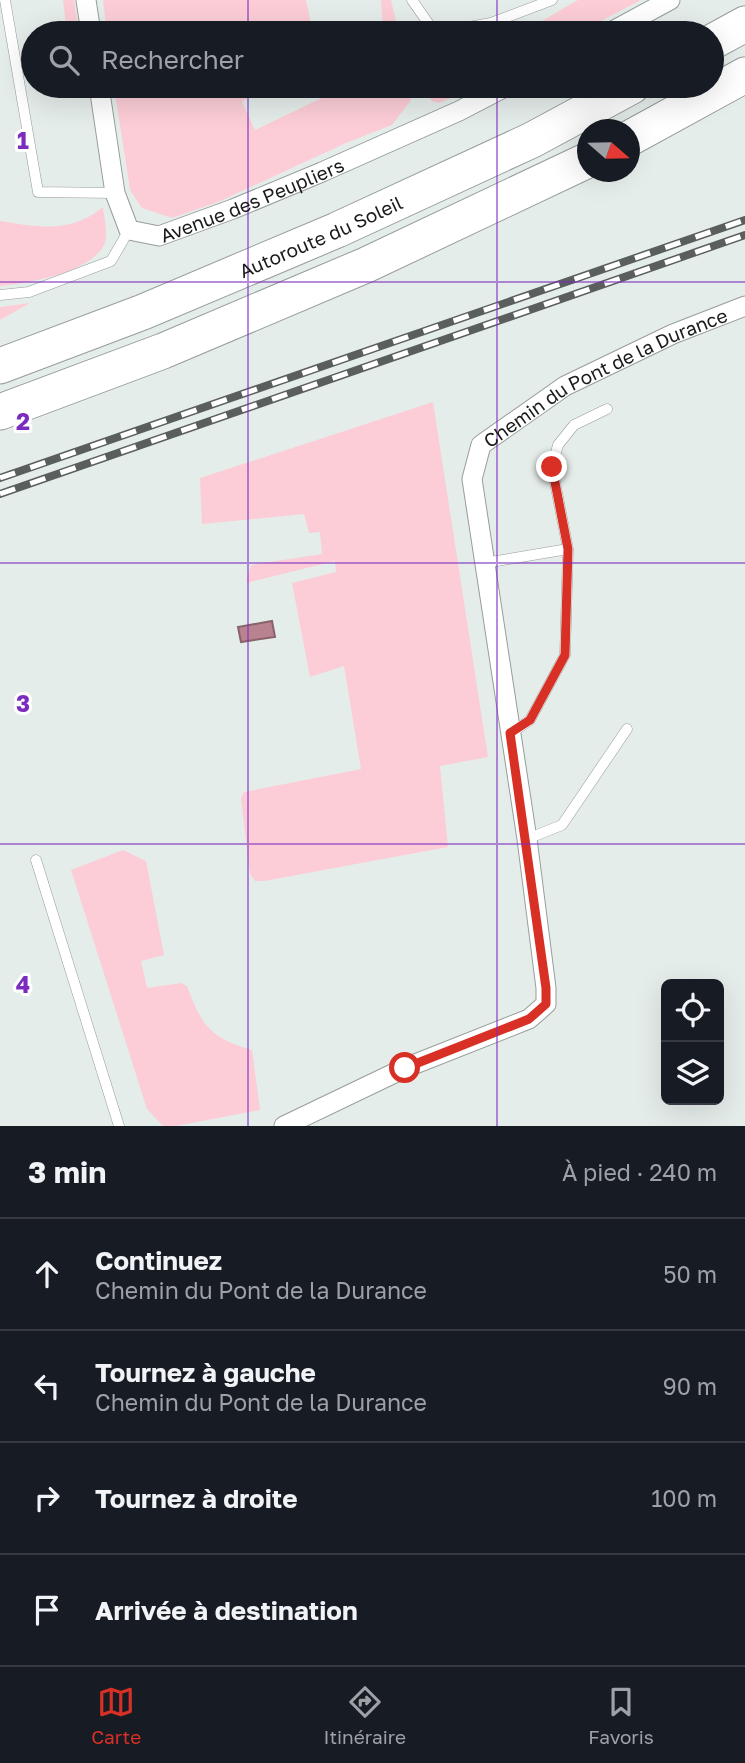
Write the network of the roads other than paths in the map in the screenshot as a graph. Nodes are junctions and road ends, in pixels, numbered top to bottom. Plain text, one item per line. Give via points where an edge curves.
1 (5, 0) edge
2 (86, 0) edge
3 (412, 0) edge
4 (552, 0) edge
5 (670, 0) edge
6 (89, 21) edge
7 (427, 21) edge
8 (496, 21) edge
9 (631, 21) edge
10 (745, 24) edge
11 (724, 35) edge
12 (745, 75) edge
13 (724, 86) edge
14 (21, 96) edge
15 (21, 98) edge
16 (101, 98) edge
17 (484, 98) edge
18 (610, 98) edge
19 (703, 98) edge
20 (640, 132) edge
21 (577, 165) edge
22 (115, 193) junction
23 (129, 230) junction
24 (0, 295) edge
25 (745, 306) edge
26 (0, 366) edge
27 (607, 409) dead end
28 (0, 412) edge
29 (568, 549) junction
30 (485, 563) junction
31 (627, 729) dead end
32 (510, 733) junction
33 (527, 839) junction
34 (36, 860) dead end
35 (118, 1126) edge
36 (284, 1126) edge

1 - 14 lane
2 - 6 street
3 - 7 lane
4 - 8 lane
5 - 9 street
10 - 11 highway
12 - 13 highway
15 - 22 lane via 37,192
16 - 22 street
17 - 23 street, Avenue des Peupliers via 233,209 159,236
18 - 26 highway, Autoroute du Soleil via 532,140 337,230
19 - 20 highway
21 - 28 highway via 366,265 163,351
22 - 23 street
23 - 24 lane via 111,261 29,292
25 - 30 street, Chemin du Pont de la Durance via 673,334 565,386 481,445 472,479
27 - 29 lane via 574,425 558,445 552,467
29 - 30 lane
29 - 32 lane via 565,655 530,720
30 - 32 street, Chemin du Pont de la Durance
31 - 33 lane via 562,825
32 - 33 street, Chemin du Pont de la Durance
33 - 36 street, Chemin du Pont de la Durance via 546,1004 529,1019 405,1068
34 - 35 lane

